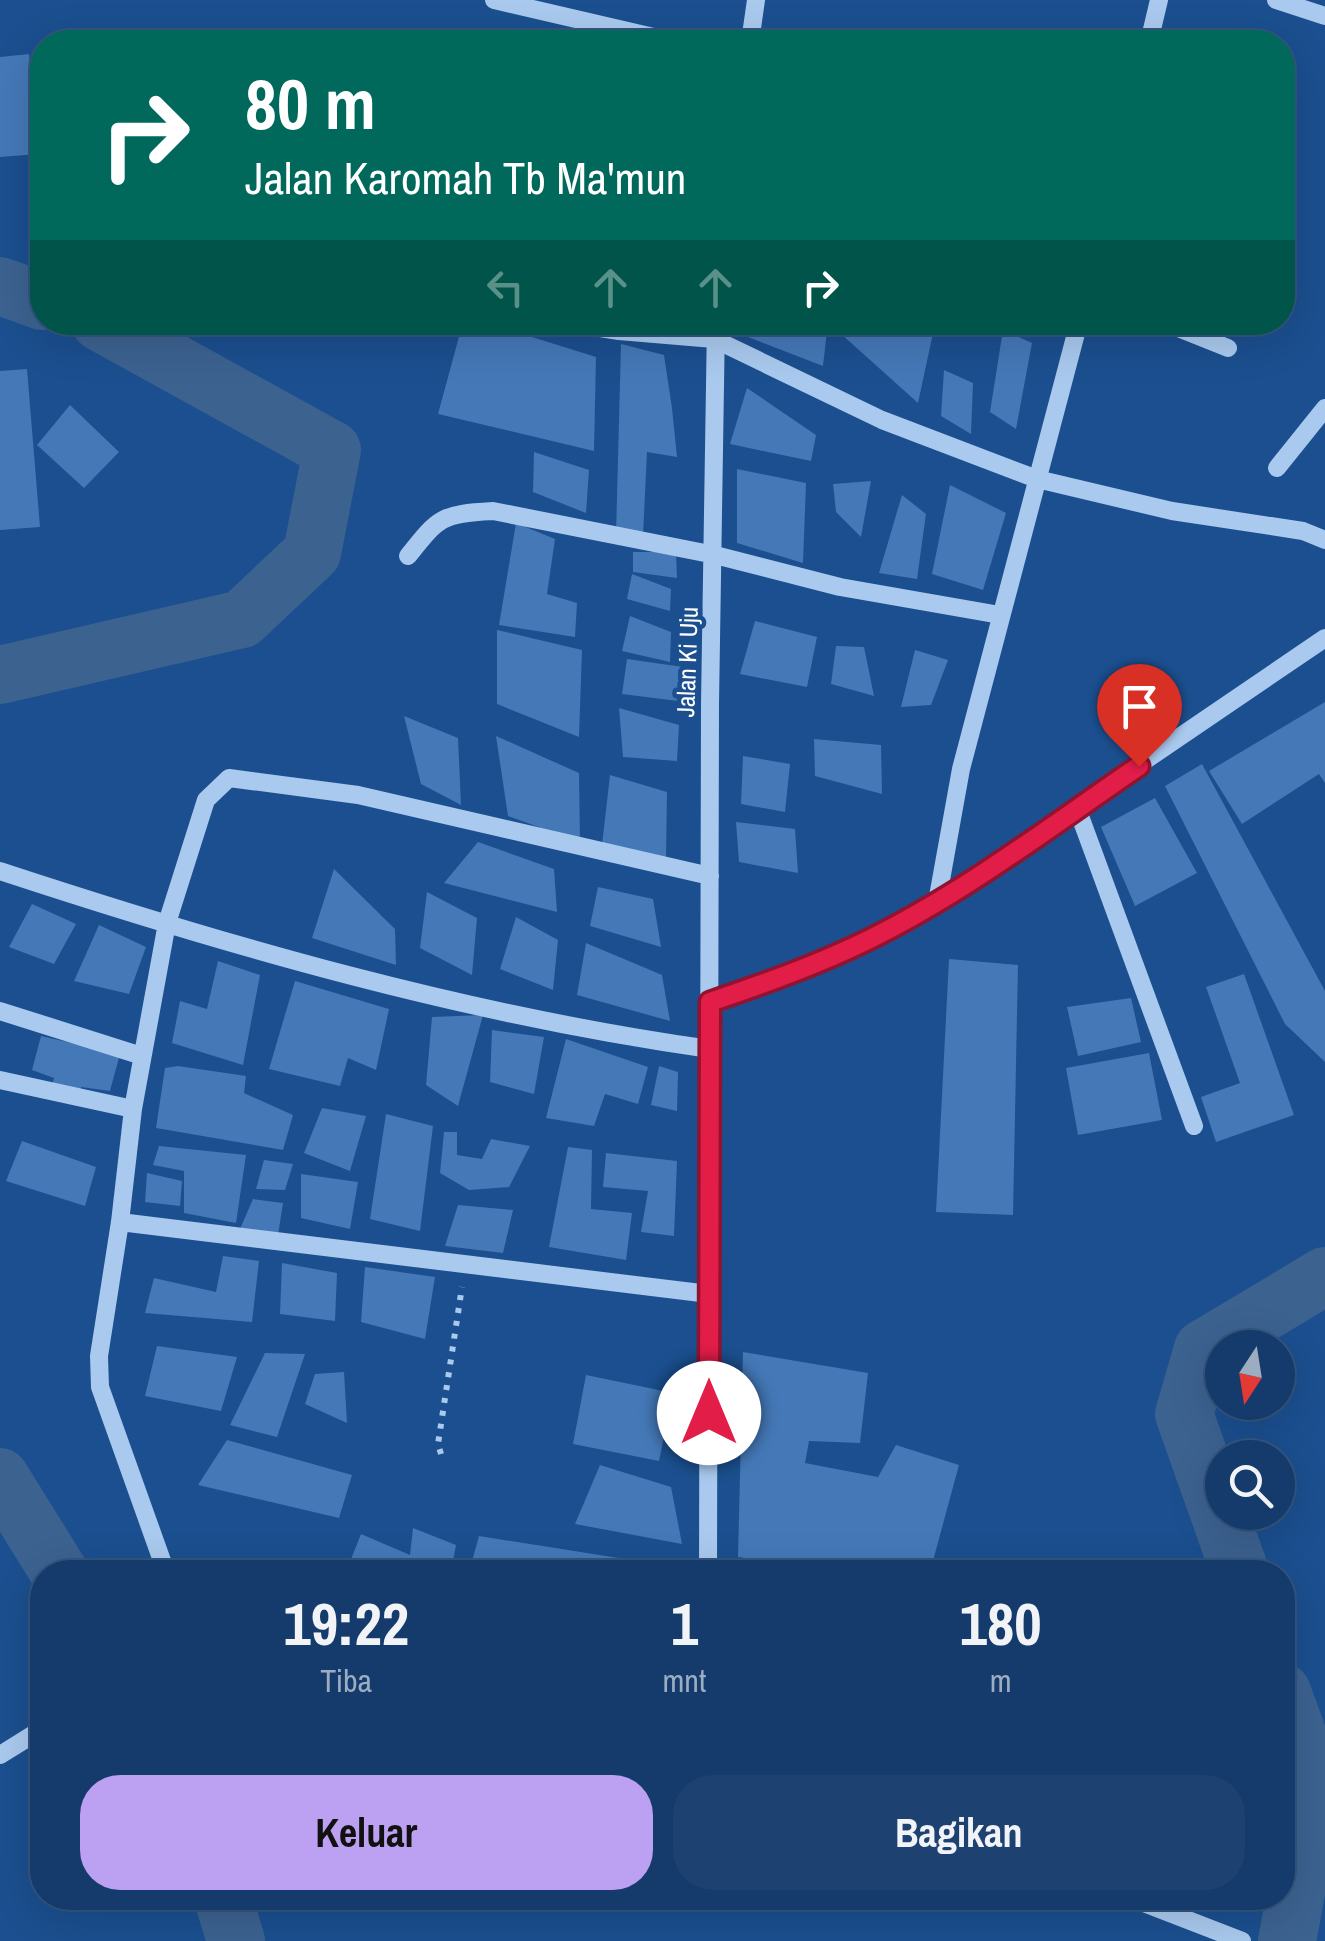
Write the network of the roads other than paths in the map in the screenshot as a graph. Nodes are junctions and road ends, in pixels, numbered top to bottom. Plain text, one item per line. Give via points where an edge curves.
1 (494, 0) edge
2 (756, 0) edge
3 (1159, 0) edge
4 (1276, 0) edge
5 (1325, 16) edge
6 (623, 30) edge
7 (752, 30) edge
8 (1152, 30) edge
9 (715, 335) edge
10 (723, 335) edge
11 (1076, 335) edge
12 (1196, 335) edge
13 (1228, 348) dead end
14 (1325, 408) edge
15 (1276, 468) dead end
16 (1037, 479) junction
17 (1325, 540) edge
18 (714, 555) junction
19 (408, 556) dead end
20 (1000, 615) junction
21 (1325, 638) edge
22 (1077, 808) junction
23 (0, 871) edge
24 (710, 876) junction
25 (937, 902) junction
26 (167, 923) junction
27 (710, 1002) junction
28 (0, 1011) edge
29 (710, 1049) junction
30 (142, 1056) junction
31 (0, 1080) edge
32 (133, 1109) junction
33 (1194, 1126) dead end
34 (120, 1222) junction
35 (709, 1294) junction
36 (162, 1560) edge
37 (708, 1560) edge
38 (30, 1735) edge
39 (0, 1755) edge
40 (1162, 1910) edge
41 (1242, 1941) edge

1 - 6 street
2 - 7 street
3 - 8 street
4 - 5 street
9 - 18 street, Jalan Ki Uju
10 - 16 street via 882,420
11 - 16 street
12 - 13 street
14 - 15 street
16 - 17 street
16 - 20 street
18 - 19 street via 493,510 436,520
18 - 20 street via 840,587
18 - 24 street, Jalan Ki Uju
20 - 25 street via 961,769
21 - 22 street
22 - 25 street
22 - 33 street
23 - 26 street
24 - 26 street via 358,794 230,778 206,800
24 - 27 street, Jalan Ki Uju
25 - 27 street via 866,941
26 - 29 street via 452,1003
26 - 30 street
27 - 29 street, Jalan Ki Uju
28 - 30 street
29 - 35 street, Jalan Ki Uju
30 - 32 street
31 - 32 street
32 - 34 street
34 - 35 street
34 - 36 street via 100,1387
35 - 37 street, Jalan Ki Uju
38 - 39 street
40 - 41 street

